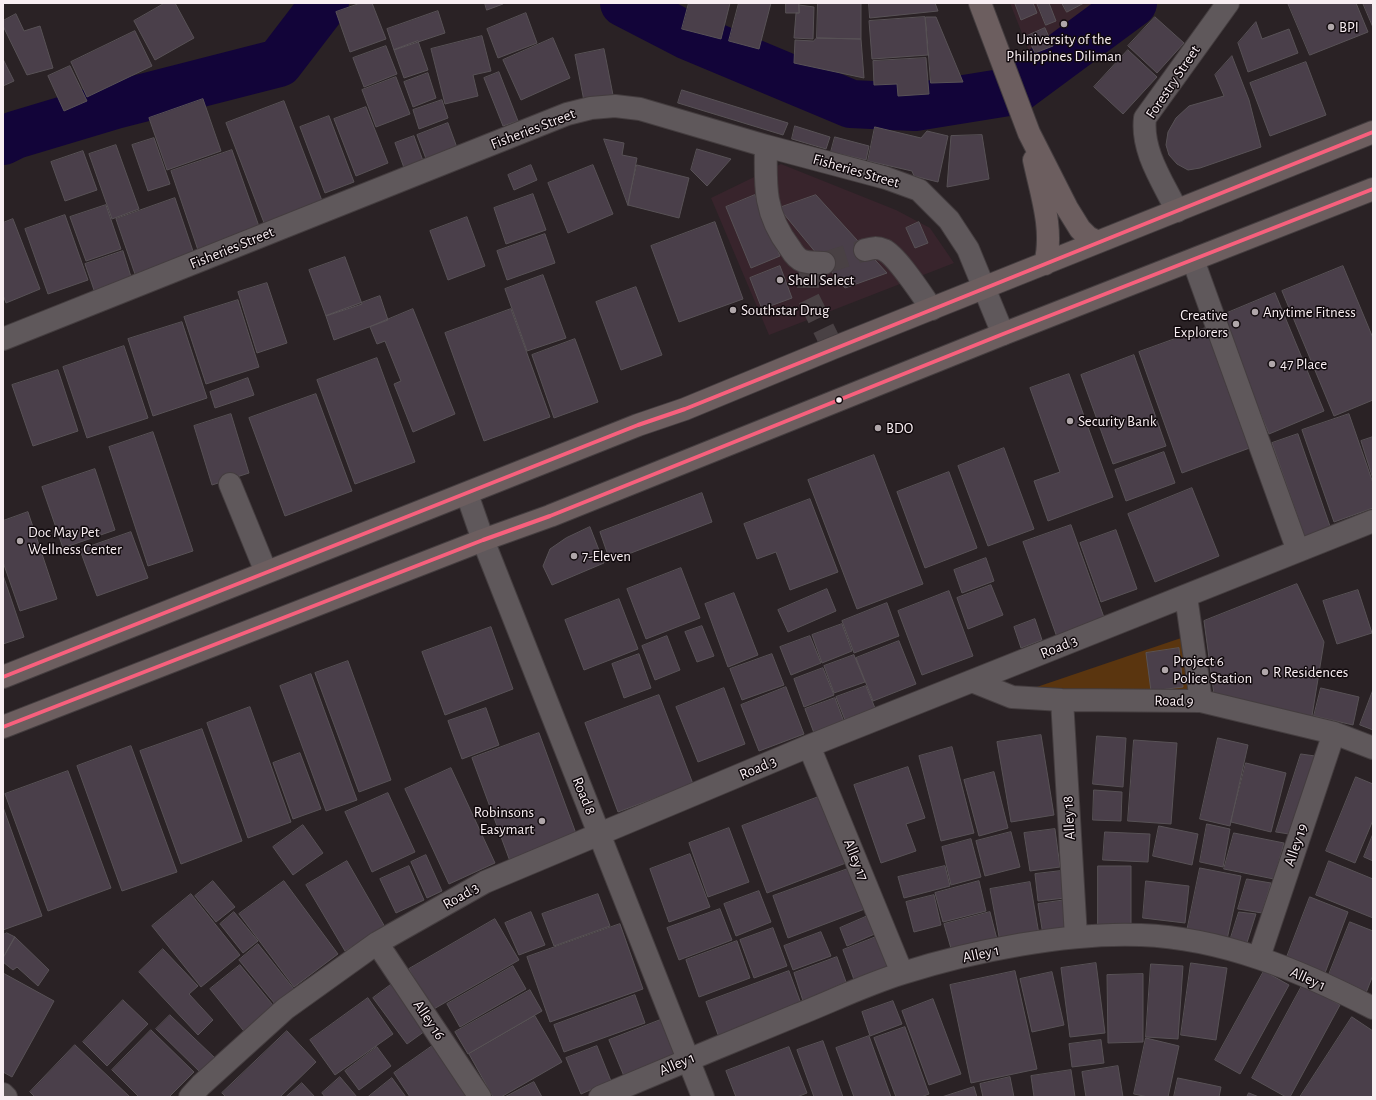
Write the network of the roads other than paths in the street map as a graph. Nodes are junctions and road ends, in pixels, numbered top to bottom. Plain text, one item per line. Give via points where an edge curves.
1 (980, 3) edge
2 (1228, 3) edge
3 (1373, 132) edge
4 (1029, 133) junction
5 (766, 146) junction
6 (1373, 189) edge
7 (1177, 211) junction
8 (1098, 242) junction
9 (865, 250) tunnel mouth
10 (1193, 260) junction
11 (824, 263) dead end
12 (1045, 264) junction
13 (985, 288) junction
14 (932, 309) junction
15 (1003, 334) junction
16 (3, 339) edge
17 (230, 484) dead end
18 (467, 494) junction
19 (1373, 521) edge
20 (483, 540) junction
21 (1298, 551) junction
22 (266, 572) junction
23 (1186, 596) junction
24 (3, 677) edge
25 (972, 681) junction
26 (1062, 700) junction
27 (1201, 701) junction
28 (3, 727) edge
29 (1334, 733) junction
30 (809, 746) junction
31 (1373, 748) edge
32 (599, 834) junction
33 (1076, 937) junction
34 (377, 943) junction
35 (1259, 957) junction
36 (902, 973) junction
37 (1373, 1008) edge
38 (688, 1060) junction
39 (201, 1093) edge
40 (3, 1094) edge
41 (6, 1097) edge
42 (480, 1097) edge
43 (600, 1097) edge
44 (703, 1097) edge

1 - 4 main road
2 - 7 street, Forestry Street via 1145,118 1144,132 1148,149
3 - 7 main road
4 - 8 main road via 1080,229 1088,238
4 - 12 main road via 1046,216 1048,253
5 - 11 street via 767,200 773,219 784,240 798,258 802,261
5 - 13 street, Fisheries Street via 886,178 919,190 949,220 968,249
5 - 16 street, Fisheries Street via 640,109 615,106 567,114
6 - 10 main road
7 - 8 main road
8 - 12 main road
9 - 14 street via 875,247 895,259
10 - 15 main road
10 - 21 street
12 - 13 main road
13 - 14 main road
13 - 15 street, Fisheries Street
14 - 18 main road
15 - 20 main road
17 - 22 street
18 - 20 street, Road 8
18 - 22 main road
19 - 21 street, Road 3
20 - 28 main road
20 - 32 street, Road 8
21 - 23 street, Road 3
22 - 24 main road
23 - 25 street, Road 3
23 - 27 street
25 - 26 street, Road 9 via 1012,697
25 - 30 street, Road 3
26 - 27 street, Road 9
26 - 33 street, Alley 18
27 - 29 street, Road 9
29 - 31 street, Road 9
29 - 35 street, Alley 19
30 - 32 street, Road 3
30 - 36 street, Alley 17
32 - 34 street, Road 3 via 485,882
32 - 38 street, Road 8
33 - 35 street, Alley 1 via 1141,935 1205,943
33 - 36 street, Alley 1 via 993,951
34 - 39 street, Road 3 via 285,1010
34 - 42 street, Alley 16
35 - 37 street, Alley 1
36 - 38 street, Alley 1
38 - 43 street, Alley 1
38 - 44 street, Road 8
40 - 41 street

